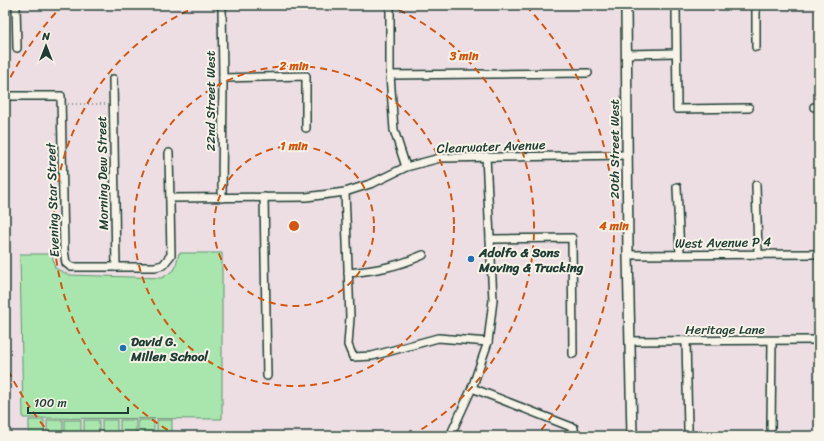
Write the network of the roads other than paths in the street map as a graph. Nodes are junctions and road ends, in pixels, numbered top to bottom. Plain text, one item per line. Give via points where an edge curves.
1 (16, 5) edge
2 (222, 5) edge
3 (390, 5) edge
4 (626, 5) edge
5 (676, 5) edge
6 (756, 5) edge
7 (756, 47) dead end
8 (17, 48) dead end
9 (676, 53) junction
10 (627, 54) junction
11 (588, 73) dead end
12 (390, 75) junction
13 (113, 78) dead end
14 (223, 78) junction
15 (5, 96) edge
16 (749, 108) dead end
17 (306, 128) dead end
18 (169, 154) dead end
19 (627, 155) junction
20 (486, 156) junction
21 (406, 167) junction
22 (756, 185) dead end
23 (677, 187) dead end
24 (345, 192) junction
25 (264, 197) junction
26 (170, 198) junction
27 (222, 198) junction
28 (490, 239) junction
29 (680, 254) junction
30 (758, 254) junction
31 (819, 254) edge
32 (423, 255) dead end
33 (628, 255) junction
34 (116, 267) junction
35 (348, 273) junction
36 (686, 340) junction
37 (819, 340) edge
38 (631, 341) junction
39 (772, 341) junction
40 (488, 342) junction
41 (573, 354) dead end
42 (267, 376) dead end
43 (472, 388) junction
44 (771, 428) dead end
45 (688, 429) dead end
46 (450, 436) edge
47 (574, 436) edge
48 (632, 436) edge

1 - 8 street
2 - 14 street, 22nd Street West
3 - 12 street
4 - 10 street, 20th Street West
5 - 9 street
6 - 7 street
9 - 10 street
9 - 16 street via 677,109
10 - 19 street, 20th Street West
11 - 12 street
12 - 21 street via 394,130
13 - 34 street, Morning Dew Street
14 - 17 street via 306,76
14 - 27 street, 22nd Street West
15 - 34 street, Evening Star Street via 62,96 66,263 71,267
18 - 26 street
19 - 20 street, Clearwater Avenue
19 - 33 street, 20th Street West
20 - 21 street, Clearwater Avenue via 440,158
20 - 28 street
21 - 24 street, Clearwater Avenue via 373,183
22 - 30 street
23 - 29 street
24 - 25 street, Clearwater Avenue via 306,197
24 - 35 street
25 - 27 street, Clearwater Avenue
25 - 42 street
26 - 27 street, Clearwater Avenue
26 - 34 street, Evening Star Street via 171,255 163,265 155,267
28 - 40 street via 492,300
28 - 41 street via 572,238
29 - 30 street, West Avenue P 4
29 - 33 street, West Avenue P 4
30 - 31 street, West Avenue P 4
32 - 35 street via 383,269
33 - 38 street, 20th Street West
35 - 40 street via 348,346 353,357 372,356 438,338
36 - 38 street, Heritage Lane
36 - 39 street, Heritage Lane
36 - 45 street
37 - 39 street, Heritage Lane
38 - 48 street, 20th Street West
39 - 44 street
40 - 43 street
43 - 46 street
43 - 47 street via 574,428

